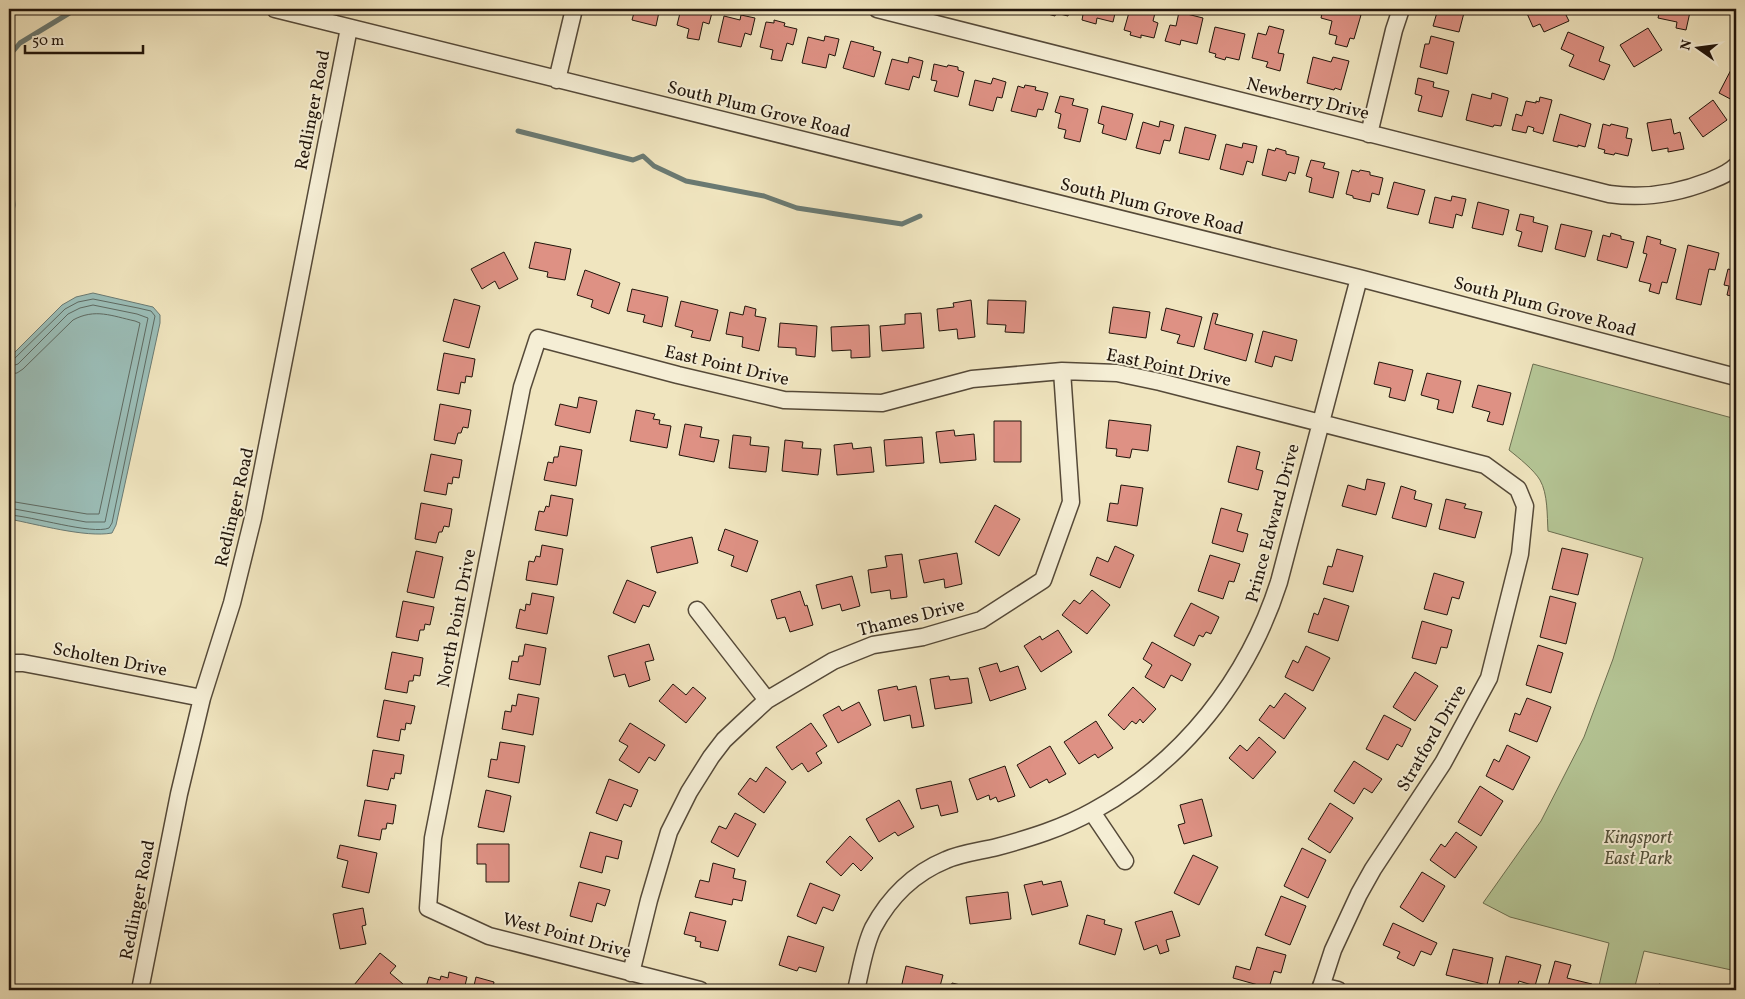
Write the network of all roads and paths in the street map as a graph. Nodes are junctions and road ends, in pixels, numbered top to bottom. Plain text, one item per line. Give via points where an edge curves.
1 (275, 9) edge
2 (574, 9) edge
3 (877, 9) edge
4 (1401, 9) edge
5 (349, 28) junction
6 (557, 80) junction
7 (1369, 134) junction
8 (1734, 174) edge
9 (1359, 278) junction
10 (538, 338) joint
11 (1062, 371) junction
12 (1736, 377) edge
13 (1320, 423) junction
14 (1518, 489) joint
15 (697, 610) dead end
16 (9, 663) edge
17 (202, 698) junction
18 (767, 700) junction
19 (1092, 812) junction
20 (1125, 861) dead end
21 (428, 908) joint
22 (632, 973) junction
23 (1320, 988) edge
24 (140, 990) edge
25 (700, 990) edge
26 (856, 990) edge
27 (1338, 990) edge

1 - 5 street, South Plum Grove Road
2 - 6 street
3 - 7 street, Newberry Drive
4 - 7 street
5 - 6 street, South Plum Grove Road
5 - 17 street, Redlinger Road via 253,518 232,603
6 - 9 street, South Plum Grove Road
7 - 8 street, Newberry Drive via 1623,196 1654,196
9 - 12 street, South Plum Grove Road
9 - 13 street, Prince Edward Drive
10 - 11 street, East Point Drive via 784,400 882,403 972,379
10 - 21 street, North Point Drive via 522,388 433,838
11 - 13 street, East Point Drive via 1117,373
11 - 18 street, Thames Drive via 1070,502 1042,580 981,620 923,637 873,645 833,661
13 - 14 street, East Point Drive via 1485,465
13 - 19 street, Prince Edward Drive via 1272,603 1239,672 1199,726 1170,757 1132,787
14 - 23 street, Stratford Drive via 1525,506 1520,554 1489,678 1443,763 1373,868 1333,950
15 - 18 street
16 - 17 street, Scholten Drive via 24,663
17 - 24 street, Redlinger Road via 163,865
18 - 22 street, Thames Drive via 724,740 711,757 669,832
19 - 20 street
19 - 26 street, Prince Edward Drive via 1049,831 947,859 922,873 903,888 873,930
21 - 22 street, West Point Drive via 489,936
22 - 25 street, West Point Drive
23 - 27 street

